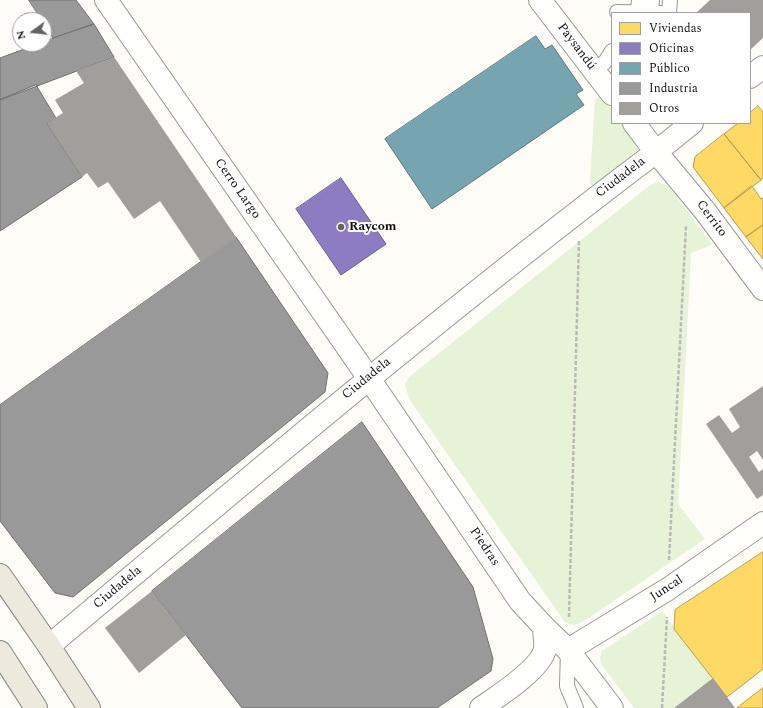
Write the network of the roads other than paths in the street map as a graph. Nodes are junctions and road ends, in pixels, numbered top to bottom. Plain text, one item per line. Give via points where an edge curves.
1 (106, 0) edge
2 (540, 0) edge
3 (652, 0) edge
4 (670, 0) edge
5 (617, 8) edge
6 (643, 8) edge
7 (665, 12) edge
8 (670, 12) edge
9 (611, 53) edge
10 (763, 66) edge
11 (594, 70) junction
12 (751, 76) edge
13 (611, 93) edge
14 (635, 124) edge
15 (691, 124) edge
16 (656, 152) junction
17 (763, 289) edge
18 (368, 378) junction
19 (763, 523) edge
20 (0, 575) edge
21 (544, 627) junction
22 (49, 646) junction
23 (568, 650) junction
24 (0, 652) edge
25 (36, 708) edge
26 (89, 708) edge
27 (481, 708) edge
28 (576, 708) edge
29 (612, 708) edge

1 - 18 street, Cerro Largo
2 - 11 street, Paysandú
3 - 6 lane
4 - 8 lane
5 - 6 lane
6 - 7 lane
9 - 11 lane via 605,62
10 - 12 street
11 - 13 street, Paysandú
14 - 16 street
15 - 16 street, Ciudadela
16 - 17 street, Cerrito via 688,189
16 - 18 street, Ciudadela via 580,209
18 - 21 street, Piedras via 520,601
18 - 22 street, Ciudadela
19 - 23 street, Juncal via 668,589
20 - 22 main road
21 - 23 street, Piedras
21 - 27 street via 545,650 537,664
22 - 26 main road
23 - 28 lane via 567,686
23 - 29 street, Piedras
24 - 25 main road

